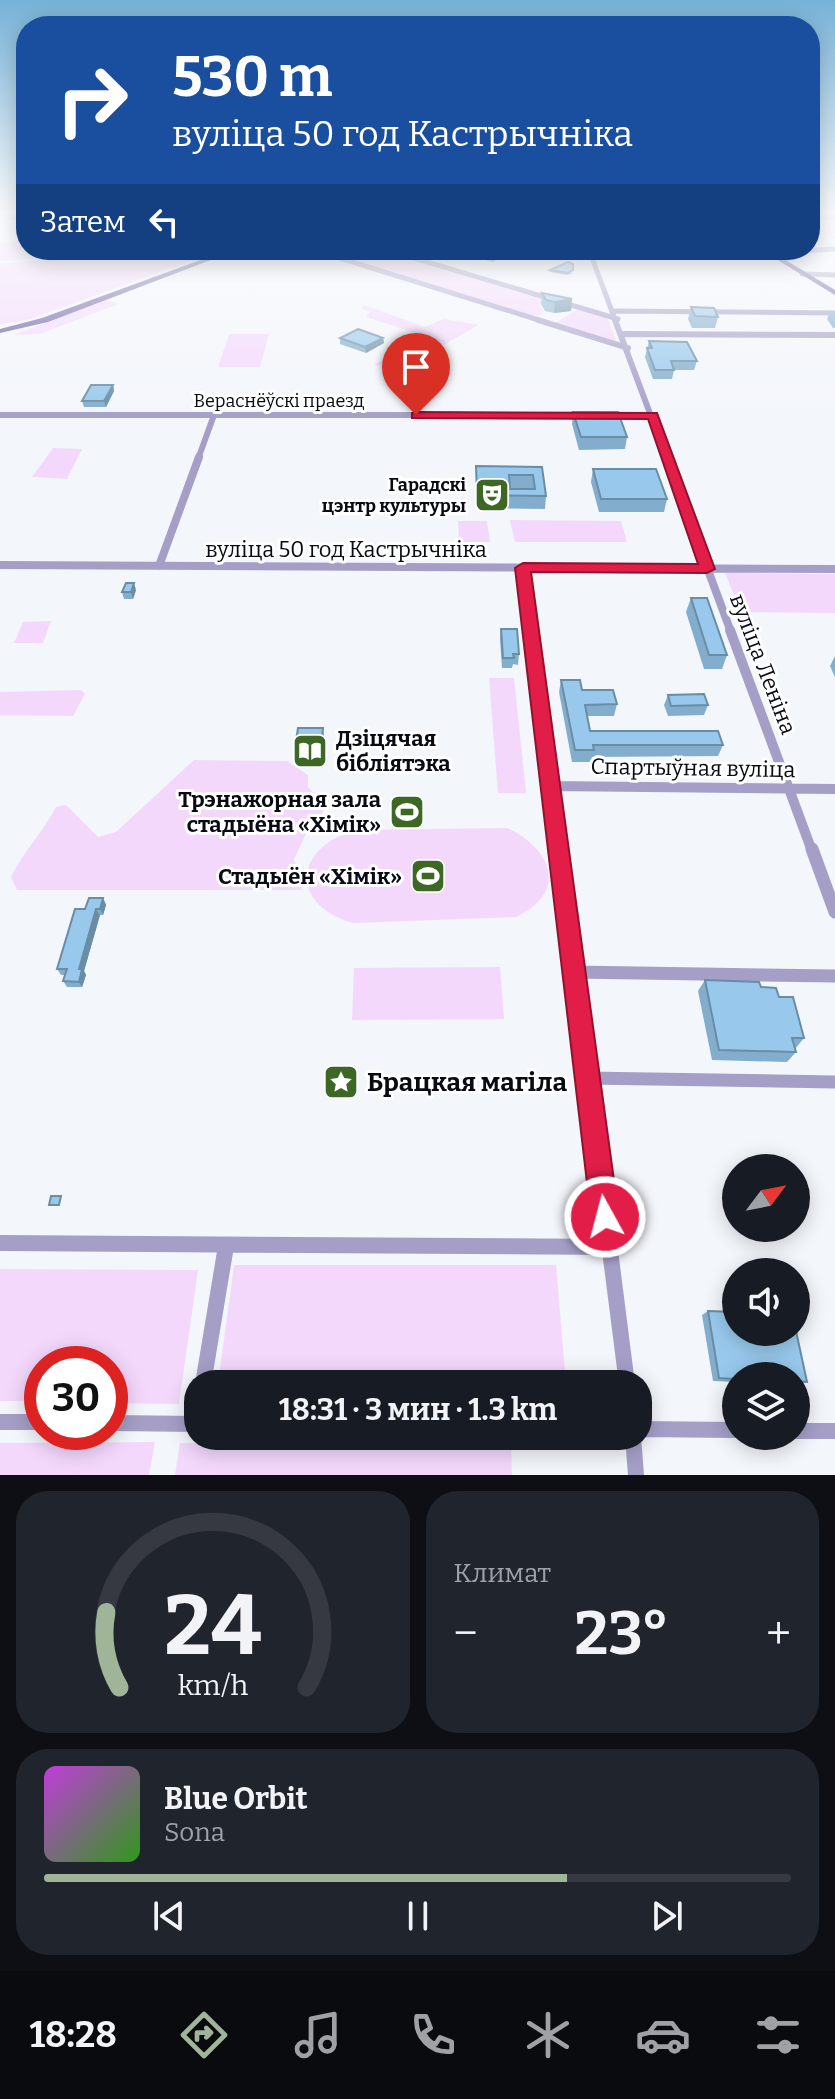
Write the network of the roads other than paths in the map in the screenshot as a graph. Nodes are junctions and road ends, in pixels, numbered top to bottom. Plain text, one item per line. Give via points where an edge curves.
1 (150, 281) edge
2 (413, 281) edge
3 (496, 281) edge
4 (602, 281) edge
5 (814, 281) edge
6 (835, 293) edge
7 (835, 313) edge
8 (616, 315) junction
9 (0, 331) edge
10 (623, 334) junction
11 (835, 335) edge
12 (628, 348) junction
13 (0, 415) edge
14 (214, 415) junction
15 (653, 416) junction
16 (0, 565) edge
17 (159, 566) junction
18 (523, 568) junction
19 (707, 569) junction
20 (835, 569) edge
21 (550, 786) junction
22 (791, 789) junction
23 (835, 789) edge
24 (835, 912) edge
25 (574, 972) junction
26 (835, 976) edge
27 (587, 1078) junction
28 (835, 1082) edge
29 (0, 1243) edge
30 (226, 1246) junction
31 (609, 1247) junction
32 (205, 1370) edge
33 (625, 1370) edge
34 (184, 1420) edge
35 (0, 1422) edge
36 (24, 1422) edge
37 (128, 1422) edge
38 (652, 1429) edge
39 (722, 1430) edge
40 (810, 1431) edge
41 (835, 1431) edge
42 (634, 1450) edge
43 (636, 1475) edge

1 - 9 main road
2 - 12 street
3 - 8 street
4 - 8 street, вуліца Леніна
5 - 6 main road
7 - 8 street
8 - 10 street, вуліца Леніна
10 - 11 street
10 - 12 street, вуліца Леніна
12 - 15 street, вуліца Леніна
13 - 14 street, Вераснёўскі праезд
14 - 15 street, Вераснёўскі праезд
14 - 17 street
15 - 19 street, вуліца Леніна
16 - 17 street, вуліца 50 год Кастрычніка
17 - 18 street, вуліца 50 год Кастрычніка
18 - 19 street, вуліца 50 год Кастрычніка
18 - 21 street
19 - 20 street, вуліца 50 год Кастрычніка
19 - 22 street, вуліца Леніна
21 - 22 street, Спартыўная вуліца
21 - 25 street
22 - 23 street, Спартыўная вуліца
22 - 24 street, вуліца Леніна
25 - 26 street
25 - 27 street
27 - 28 street
27 - 31 street
29 - 30 street
30 - 31 street
30 - 32 street
31 - 33 street
34 - 37 street
35 - 36 street
38 - 39 street
40 - 41 street
42 - 43 street

